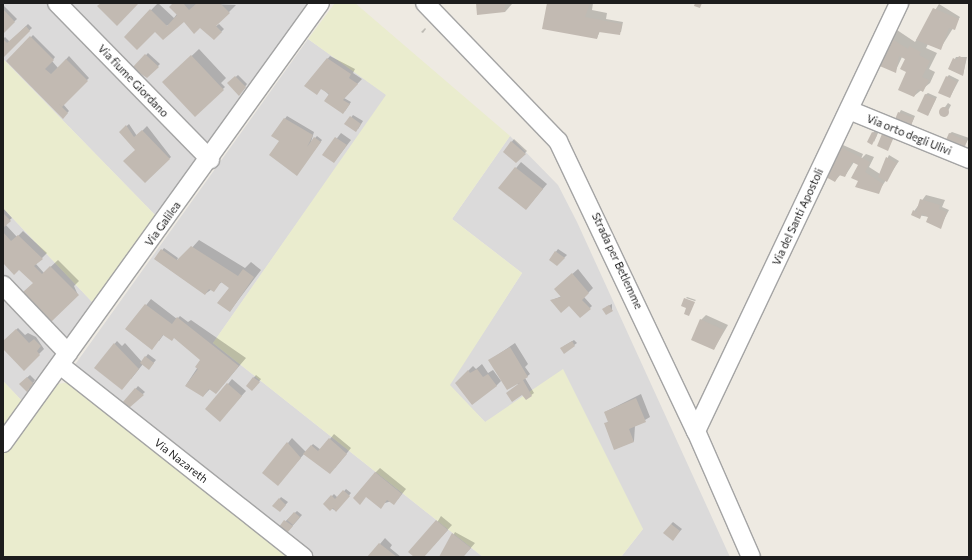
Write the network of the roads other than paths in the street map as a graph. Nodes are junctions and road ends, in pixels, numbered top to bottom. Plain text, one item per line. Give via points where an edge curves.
1 (57, 3) edge
2 (320, 3) edge
3 (425, 3) edge
4 (899, 3) edge
5 (848, 110) junction
6 (210, 159) junction
7 (969, 160) edge
8 (3, 285) edge
9 (64, 359) junction
10 (696, 431) junction
11 (3, 443) edge
12 (303, 557) edge
13 (751, 557) edge

1 - 6 street, Via fiume Giordano
2 - 6 street, Via Galilea
3 - 10 street, Strada per Betlemme via 558,141
4 - 5 street, Via del Santi Apostoli
5 - 7 street, Via orto degli Ulivi
5 - 10 street, Via del Santi Apostoli
6 - 9 street, Via Galilea
8 - 9 street, Via Nazareth
9 - 11 street, Via Galilea
9 - 12 street, Via Nazareth
10 - 13 street, Strada per Betlemme

